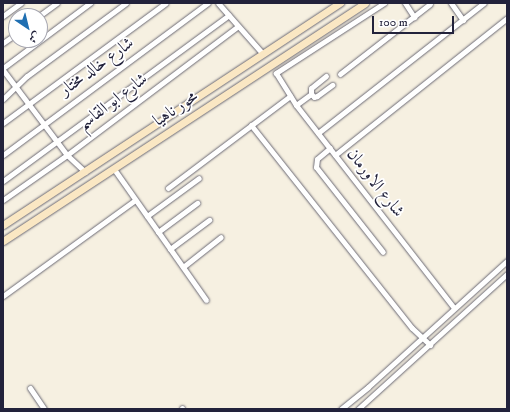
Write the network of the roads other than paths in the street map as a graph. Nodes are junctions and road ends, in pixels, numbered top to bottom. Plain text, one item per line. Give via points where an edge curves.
1 (21, 3) edge
2 (57, 3) edge
3 (90, 3) edge
4 (126, 3) edge
5 (166, 3) edge
6 (208, 3) edge
7 (218, 3) edge
8 (340, 3) edge
9 (365, 3) edge
10 (384, 3) edge
11 (405, 3) edge
12 (451, 3) edge
13 (484, 3) edge
14 (430, 4) dead end
15 (48, 10) edge
16 (229, 15) junction
17 (3, 16) edge
18 (414, 17) junction
19 (507, 18) edge
20 (463, 20) junction
21 (238, 26) junction
22 (263, 54) junction
23 (3, 69) edge
24 (236, 72) junction
25 (340, 74) dead end
26 (326, 76) dead end
27 (243, 83) junction
28 (332, 85) dead end
29 (16, 86) junction
30 (311, 94) junction
31 (290, 96) junction
32 (3, 99) edge
33 (29, 104) junction
34 (296, 105) junction
35 (3, 123) edge
36 (44, 124) junction
37 (250, 125) junction
38 (318, 133) junction
39 (57, 141) junction
40 (330, 148) junction
41 (3, 154) edge
42 (66, 155) junction
43 (335, 155) junction
44 (114, 169) junction
45 (85, 172) junction
46 (199, 178) dead end
47 (3, 181) edge
48 (168, 188) dead end
49 (3, 200) edge
50 (135, 200) junction
51 (197, 202) dead end
52 (147, 216) junction
53 (209, 220) dead end
54 (3, 225) edge
55 (158, 232) junction
56 (221, 237) dead end
57 (3, 241) edge
58 (170, 249) junction
59 (383, 252) dead end
60 (507, 261) edge
61 (182, 266) junction
62 (507, 274) edge
63 (3, 296) edge
64 (206, 300) dead end
65 (454, 308) junction
66 (423, 338) junction
67 (430, 345) junction
68 (30, 388) dead end
69 (44, 409) edge
70 (341, 409) edge
71 (358, 409) edge

1 - 17 street
2 - 15 street
3 - 23 street
4 - 29 street
5 - 33 street
6 - 36 street, شارع خالد مختار
7 - 16 street
8 - 22 main road, محور ناهيا
9 - 27 main road, محور ناهيا
10 - 31 street, شارع الاورمان via 276,73
11 - 18 street
12 - 20 street
13 - 20 street
14 - 18 street
16 - 21 street
16 - 39 street
18 - 25 street
19 - 43 street
20 - 38 street
21 - 22 street
21 - 42 street, شارع ابو القاسم
22 - 24 main road, محور ناهيا
23 - 29 street
24 - 27 main road
24 - 45 main road, محور ناهيا
26 - 30 street via 311,88
27 - 44 main road, محور ناهيا
28 - 30 street via 317,96
29 - 32 street
29 - 33 street
30 - 34 street
31 - 34 street, شارع الاورمان
31 - 37 street
33 - 35 street
33 - 36 street
34 - 38 street, شارع الاورمان
36 - 39 street
36 - 41 street, شارع خالد مختار
37 - 48 street
37 - 66 street via 412,328
38 - 40 street, شارع الاورمان
39 - 42 street
39 - 47 street
40 - 43 street, شارع الاورمان
40 - 59 street via 317,159 316,167
42 - 45 street
42 - 49 street, شارع ابو القاسم
43 - 65 street, شارع الاورمان
44 - 50 street
44 - 57 main road, محور ناهيا
45 - 54 main road, محور ناهيا
46 - 52 street
50 - 52 street
50 - 63 street
51 - 55 street
52 - 55 street
53 - 58 street
55 - 58 street
56 - 61 street
58 - 61 street
60 - 65 street
61 - 64 street
62 - 67 street
65 - 66 street
66 - 67 street
66 - 70 street
67 - 71 street
68 - 69 street

